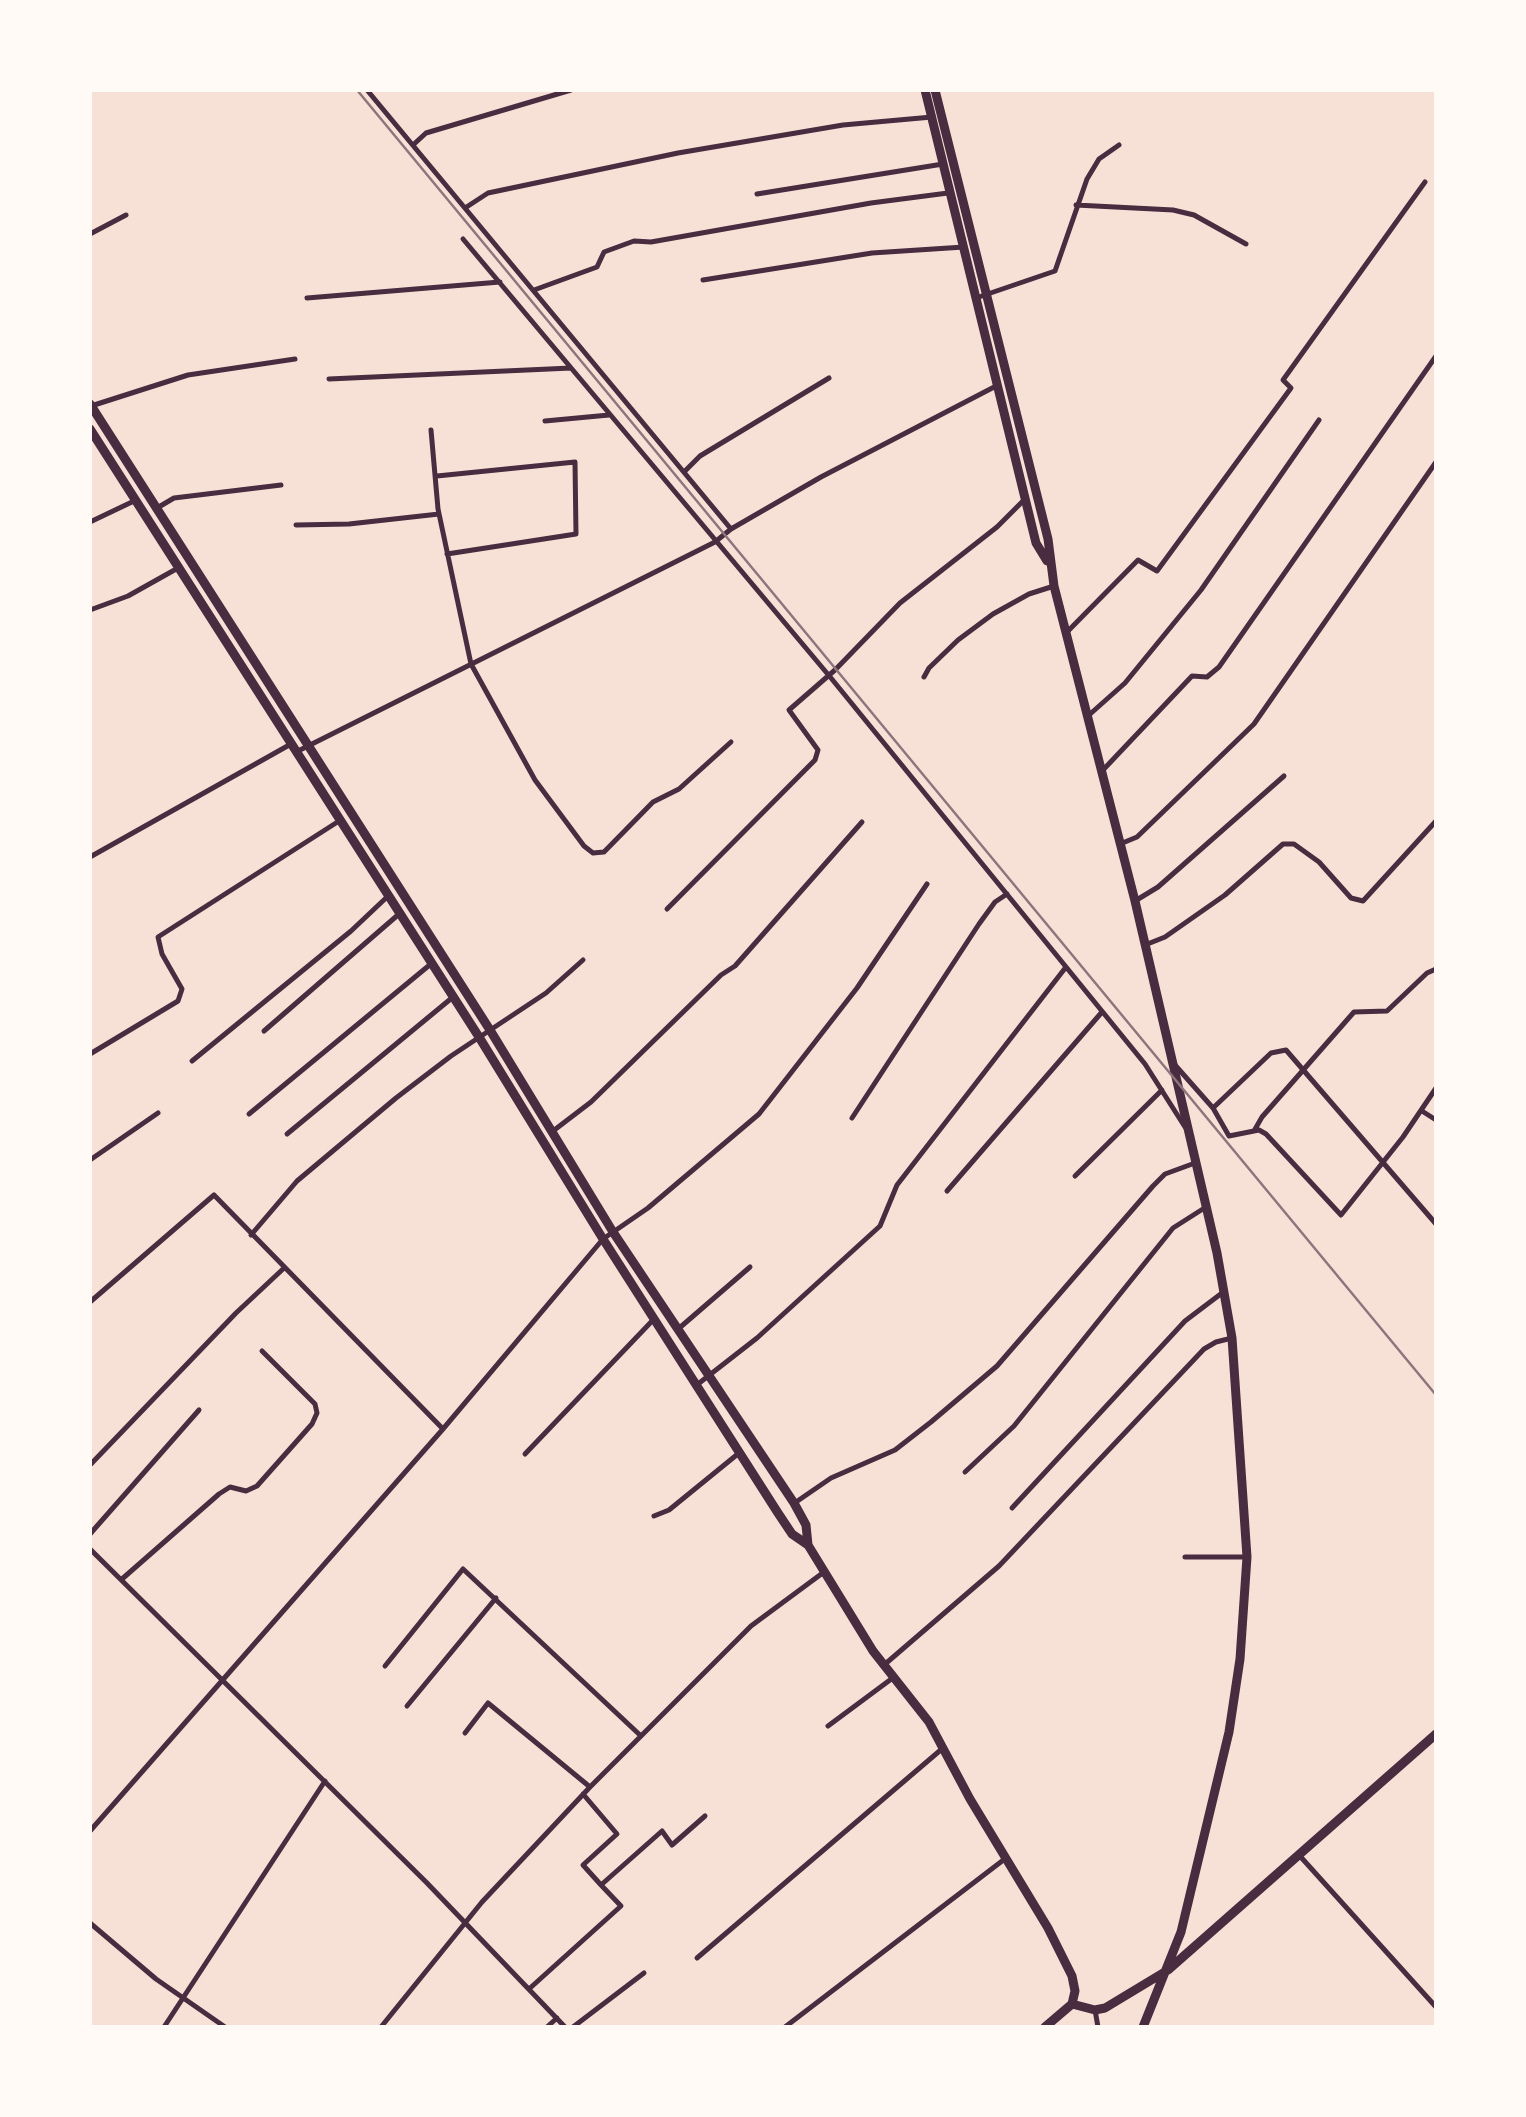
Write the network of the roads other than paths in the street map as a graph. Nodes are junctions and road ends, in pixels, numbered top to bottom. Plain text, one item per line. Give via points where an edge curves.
1 (367, 90) edge
2 (571, 90) edge
3 (926, 90) edge
4 (936, 90) edge
5 (932, 118) junction
6 (413, 146) junction
7 (1120, 146) dead end
8 (943, 164) junction
9 (1425, 182) dead end
10 (951, 193) junction
11 (757, 194) dead end
12 (1076, 205) junction
13 (465, 208) junction
14 (126, 215) dead end
15 (90, 234) edge
16 (463, 239) dead end
17 (1246, 244) dead end
18 (964, 248) junction
19 (703, 280) dead end
20 (500, 282) junction
21 (533, 290) junction
22 (982, 295) junction
23 (307, 298) dead end
24 (1436, 356) edge
25 (295, 359) dead end
26 (571, 368) junction
27 (829, 378) dead end
28 (329, 379) dead end
29 (1010, 379) junction
30 (998, 384) junction
31 (90, 405) edge
32 (609, 414) junction
33 (1319, 420) dead end
34 (544, 421) dead end
35 (90, 429) edge
36 (432, 430) dead end
37 (1436, 462) edge
38 (684, 472) junction
39 (436, 476) junction
40 (282, 485) dead end
41 (1025, 498) junction
42 (134, 501) junction
43 (156, 508) junction
44 (439, 514) junction
45 (90, 522) edge
46 (296, 525) dead end
47 (731, 529) junction
48 (714, 542) junction
49 (447, 554) junction
50 (1049, 563) junction
51 (178, 568) junction
52 (1054, 586) junction
53 (90, 610) edge
54 (1066, 633) junction
55 (471, 664) junction
56 (829, 675) junction
57 (924, 677) dead end
58 (1086, 717) junction
59 (731, 742) dead end
60 (308, 746) junction
61 (294, 748) junction
62 (1101, 772) junction
63 (1284, 776) dead end
64 (339, 821) junction
65 (1436, 821) edge
66 (862, 822) dead end
67 (1120, 844) junction
68 (90, 856) edge
69 (927, 884) dead end
70 (1006, 894) junction
71 (389, 895) junction
72 (1135, 901) junction
73 (667, 909) dead end
74 (399, 914) junction
75 (1146, 945) junction
76 (583, 960) dead end
77 (432, 963) junction
78 (1066, 967) junction
79 (1436, 969) edge
80 (453, 997) junction
81 (1102, 1012) junction
82 (490, 1030) junction
83 (264, 1031) dead end
84 (479, 1036) junction
85 (90, 1054) edge
86 (192, 1061) dead end
87 (1173, 1063) junction
88 (1304, 1069) junction
89 (1436, 1088) edge
90 (1162, 1090) junction
91 (1213, 1108) junction
92 (1422, 1111) junction
93 (158, 1112) dead end
94 (249, 1114) dead end
95 (852, 1118) dead end
96 (1436, 1120) edge
97 (1187, 1130) junction
98 (553, 1131) junction
99 (1254, 1131) junction
100 (288, 1134) dead end
101 (90, 1160) edge
102 (1384, 1162) junction
103 (1195, 1163) junction
104 (1075, 1176) dead end
105 (947, 1191) dead end
106 (1206, 1207) junction
107 (1436, 1224) edge
108 (614, 1232) junction
109 (251, 1235) junction
110 (603, 1239) junction
111 (750, 1267) dead end
112 (284, 1269) junction
113 (1225, 1292) junction
114 (90, 1302) edge
115 (655, 1318) junction
116 (677, 1330) junction
117 (1232, 1338) junction
118 (262, 1351) dead end
119 (710, 1375) junction
120 (697, 1384) junction
121 (199, 1410) dead end
122 (443, 1429) junction
123 (740, 1452) junction
124 (525, 1454) dead end
125 (90, 1465) edge
126 (965, 1472) dead end
127 (794, 1503) junction
128 (1012, 1508) dead end
129 (654, 1516) dead end
130 (90, 1534) edge
131 (808, 1545) junction
132 (90, 1548) edge
133 (1184, 1557) dead end
134 (1247, 1557) junction
135 (824, 1571) junction
136 (122, 1579) junction
137 (496, 1598) junction
138 (884, 1665) junction
139 (386, 1666) dead end
140 (894, 1677) junction
141 (224, 1680) junction
142 (408, 1706) dead end
143 (828, 1726) dead end
144 (465, 1733) dead end
145 (1436, 1734) edge
146 (641, 1736) junction
147 (943, 1748) junction
148 (325, 1781) junction
149 (590, 1787) junction
150 (583, 1794) junction
151 (705, 1816) dead end
152 (90, 1830) edge
153 (1299, 1856) junction
154 (1006, 1858) junction
155 (602, 1885) junction
156 (90, 1923) edge
157 (467, 1924) junction
158 (696, 1958) dead end
159 (1168, 1970) junction
160 (644, 1973) dead end
161 (529, 1989) junction
162 (182, 1998) junction
163 (1072, 2004) junction
164 (1436, 2007) edge
165 (1095, 2010) junction
166 (556, 2018) junction
167 (164, 2027) edge
168 (225, 2027) edge
169 (381, 2027) edge
170 (547, 2027) edge
171 (565, 2027) edge
172 (573, 2027) edge
173 (784, 2027) edge
174 (1045, 2027) edge
175 (1098, 2027) edge
176 (1143, 2027) edge

1 - 6 street
2 - 6 street via 426,134
3 - 5 main road
4 - 22 main road
5 - 8 main road
5 - 13 street via 843,125 678,153 488,193
6 - 13 street
7 - 12 street via 1099,159
8 - 10 main road
8 - 11 street
9 - 54 street via 1283,380 1290,388 1157,570 1138,560
10 - 18 main road
10 - 21 street via 634,241 604,252 597,267
12 - 17 street via 1173,210
12 - 22 street via 1055,272
13 - 21 street
14 - 15 street
16 - 20 street
18 - 19 street via 872,253
18 - 22 main road
20 - 23 street
20 - 26 street
21 - 38 street
22 - 29 main road
22 - 30 main road
24 - 62 street via 1219,668 1208,677 1192,676
25 - 31 street via 188,374
26 - 28 street
26 - 32 street
27 - 38 street
29 - 30 street
29 - 50 main road
30 - 41 main road
30 - 47 street
31 - 43 main road
32 - 34 street
32 - 48 street
33 - 58 street via 1200,590 1125,682
35 - 42 main road
36 - 39 street
37 - 67 street via 1254,724 1137,837
38 - 47 street
39 - 44 street
39 - 49 street via 575,462 576,534
40 - 43 street via 174,498
41 - 50 main road via 1036,544
41 - 56 street via 900,602
42 - 45 street
42 - 51 main road
43 - 60 main road
44 - 46 street
44 - 49 street
47 - 48 street
48 - 55 street
48 - 56 street
49 - 55 street
50 - 52 main road
51 - 53 street
51 - 61 main road
52 - 54 main road
52 - 57 street via 993,614
54 - 58 main road
55 - 59 street via 535,780 593,853 604,852 653,802
55 - 60 street
56 - 70 street
56 - 73 street via 789,710 818,750 814,760
58 - 62 main road
60 - 61 street
60 - 82 main road
61 - 64 main road
61 - 68 street
62 - 67 main road
63 - 72 street
64 - 71 main road
64 - 85 street via 158,936 182,988 178,1001
65 - 75 street via 1363,901 1294,844 1283,844 1225,895
66 - 98 street via 736,966
67 - 72 main road
69 - 108 street via 760,1114
70 - 78 street
70 - 95 street via 979,924
71 - 74 main road
71 - 86 street
72 - 75 main road
74 - 77 main road
74 - 83 street
75 - 87 main road
76 - 82 street
77 - 80 main road
77 - 94 street
78 - 81 street
78 - 119 street via 897,1185 880,1226
79 - 88 street via 1387,1011 1354,1012
80 - 84 main road
80 - 100 street
81 - 90 street
81 - 105 street
82 - 84 street
82 - 98 main road
84 - 109 street via 322,1160
84 - 110 main road
87 - 91 street
87 - 97 main road
88 - 91 street via 1286,1050 1272,1053
88 - 99 street
88 - 102 street
89 - 92 street
90 - 97 street
90 - 104 street
91 - 99 street via 1229,1136
92 - 96 street
92 - 102 street
93 - 101 street
97 - 103 main road
98 - 108 main road
99 - 102 street via 1266,1134 1341,1215
102 - 107 street
103 - 106 main road
103 - 127 street via 1165,1174 998,1366 932,1422 895,1450
106 - 113 main road
106 - 126 street via 1173,1228 1014,1426
108 - 110 street
108 - 116 main road
109 - 112 street
109 - 114 street via 214,1195
110 - 115 main road
110 - 122 street
111 - 116 street
112 - 122 street
112 - 125 street
113 - 117 main road
113 - 128 street via 1185,1321
115 - 120 main road
115 - 124 street
116 - 119 main road
117 - 134 main road
117 - 138 street via 1204,1349 1030,1536
118 - 136 street via 315,1404 312,1424 257,1486 219,1494
119 - 120 street
119 - 127 main road
120 - 123 main road
121 - 130 street
122 - 141 street
123 - 129 street
123 - 131 main road via 792,1534
127 - 131 main road
131 - 135 main road
132 - 136 street
133 - 134 street
134 - 159 main road via 1229,1732
135 - 138 main road
135 - 146 street via 750,1626
136 - 141 street
137 - 139 street via 464,1569
137 - 142 street
137 - 146 street
138 - 140 main road
140 - 143 street
140 - 147 main road
141 - 148 street
141 - 152 street
144 - 149 street via 488,1703
145 - 153 main road
146 - 149 street
147 - 154 main road
147 - 158 street
148 - 157 street
148 - 162 street
149 - 150 street
150 - 155 street via 617,1834 583,1865
150 - 157 street
151 - 155 street via 672,1845 662,1831
153 - 159 main road
153 - 164 street
154 - 163 main road via 1072,1976
154 - 173 street
155 - 161 street via 621,1906
156 - 162 street
157 - 161 street
157 - 169 street
159 - 165 main road
159 - 176 main road
160 - 172 street
161 - 166 street
162 - 167 street
162 - 168 street
163 - 165 main road
163 - 174 main road
165 - 175 street
166 - 170 street
166 - 171 street

